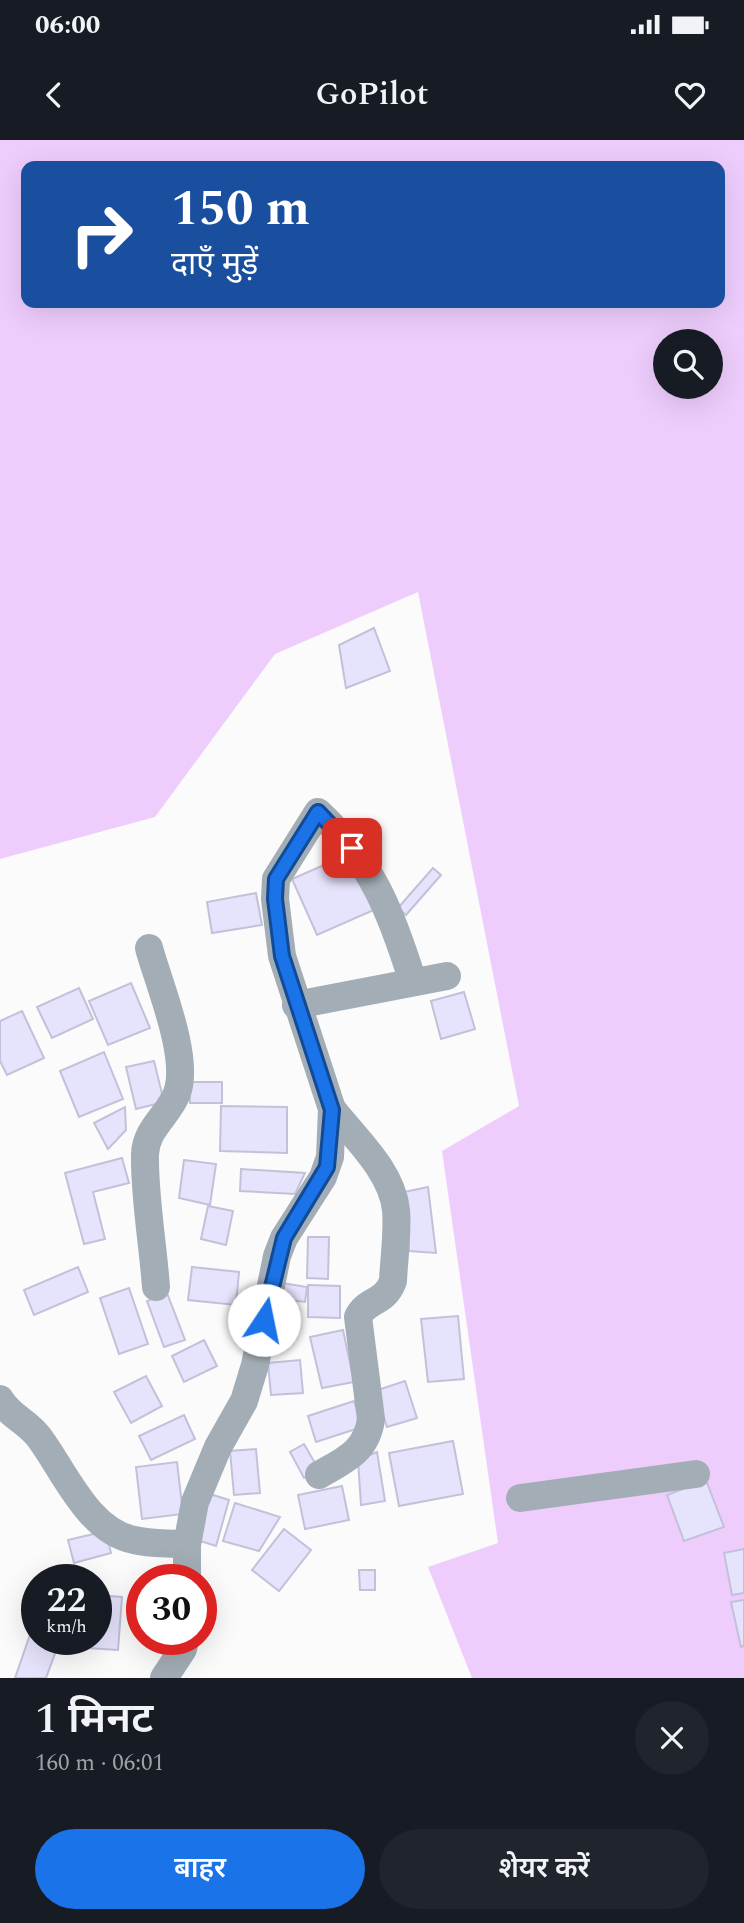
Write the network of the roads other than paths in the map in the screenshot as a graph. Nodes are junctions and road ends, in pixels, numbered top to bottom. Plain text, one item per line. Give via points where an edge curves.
1 (149, 948) dead end
2 (447, 976) dead end
3 (413, 982) junction
4 (296, 1005) junction
5 (332, 1110) junction
6 (156, 1287) dead end
7 (0, 1399) edge
8 (696, 1474) dead end
9 (319, 1475) dead end
10 (520, 1498) dead end
11 (187, 1545) junction
12 (187, 1564) edge
13 (179, 1655) edge
14 (164, 1678) edge

1 - 6 street via 180,1074 177,1092 153,1128 145,1153
2 - 3 street
3 - 4 street
3 - 4 street via 385,900 342,834 318,812 276,879 282,956
4 - 5 street
5 - 9 street via 379,1168 396,1210 389,1292 358,1317 369,1434 355,1454
5 - 11 street via 327,1167 277,1256 244,1401 201,1484
7 - 11 street via 13,1418 36,1433 73,1494 112,1530 134,1541
8 - 10 street
11 - 12 street
13 - 14 street

